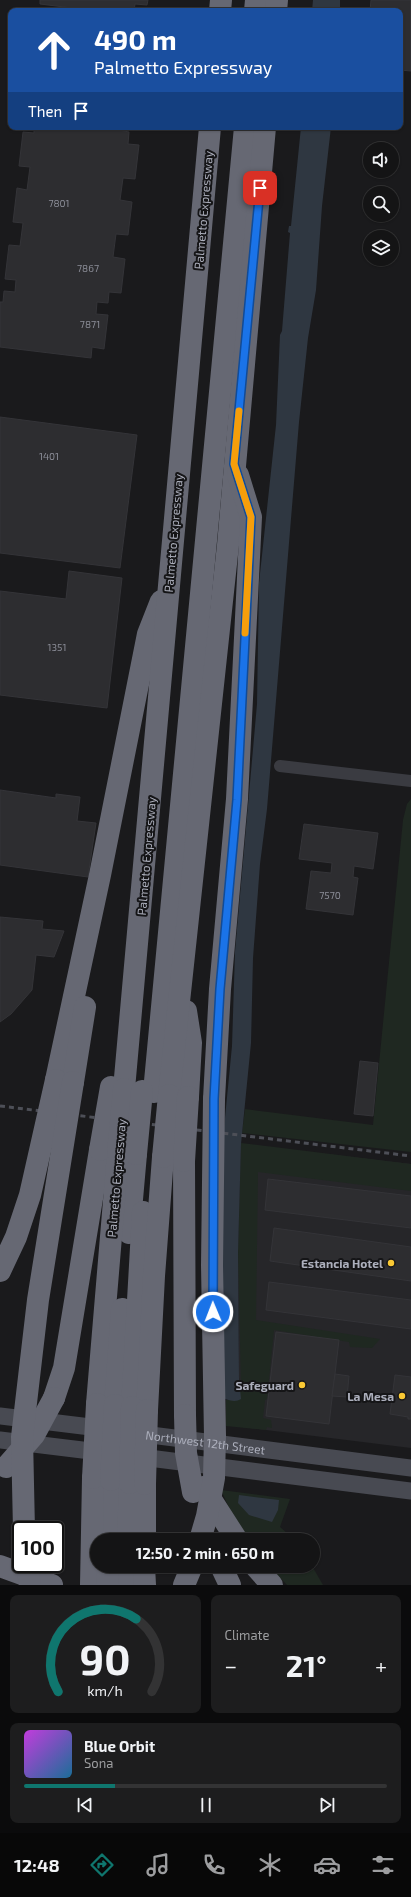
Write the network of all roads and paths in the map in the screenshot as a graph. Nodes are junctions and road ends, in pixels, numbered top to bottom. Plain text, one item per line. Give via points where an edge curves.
1 (210, 130) edge
2 (231, 130) edge
3 (245, 130) edge
4 (265, 130) edge
5 (234, 464) junction
6 (169, 580) junction
7 (280, 766) dead end
8 (411, 781) edge
9 (64, 1081) junction
10 (148, 1092) junction
11 (141, 1155) junction
12 (0, 1271) edge
13 (123, 1406) junction
14 (0, 1416) edge
15 (0, 1440) edge
16 (411, 1468) edge
17 (3, 1469) edge
18 (120, 1481) junction
19 (198, 1489) junction
20 (411, 1491) edge
21 (24, 1521) edge
22 (109, 1533) edge
23 (127, 1533) edge
24 (142, 1533) edge
25 (202, 1533) edge
26 (208, 1533) edge
27 (232, 1533) edge
28 (0, 1566) edge
29 (34, 1573) edge
30 (108, 1573) edge
31 (129, 1573) edge
32 (144, 1573) edge
33 (189, 1573) edge
34 (224, 1573) edge
35 (261, 1573) edge
36 (42, 1584) edge
37 (91, 1585) edge
38 (107, 1585) edge
39 (129, 1585) edge
40 (145, 1585) edge
41 (184, 1585) edge
42 (230, 1585) edge
43 (272, 1585) edge

1 - 6 highway, Palmetto Expressway
2 - 10 highway
3 - 10 highway
4 - 5 highway, Palmetto Expressway
5 - 10 highway, Palmetto Expressway via 228,546 182,984
5 - 25 highway, bridge via 251,517 237,800 220,989 214,1099 214,1478
6 - 9 highway via 148,634 100,875 92,961
6 - 10 highway, Palmetto Expressway via 127,1060
7 - 8 street
9 - 12 highway, bridge via 16,1237
9 - 21 highway, bridge via 22,1437
10 - 11 highway, Palmetto Expressway, bridge
10 - 11 highway, bridge
11 - 13 highway, Palmetto Expressway
11 - 13 highway, Palmetto Expressway via 154,1276
11 - 17 highway, bridge via 54,1398 34,1435
11 - 19 highway, bridge via 185,1415 186,1453
13 - 18 highway, Palmetto Expressway, bridge
13 - 18 highway, Palmetto Expressway, bridge
14 - 16 main road, Northwest 12th Street
15 - 20 main road, Northwest 12th Street
18 - 22 highway
18 - 23 highway
18 - 24 highway, Palmetto Expressway
18 - 37 highway, Palmetto Expressway
19 - 26 highway
19 - 27 highway
28 - 36 highway
29 - 36 highway, bridge
30 - 38 highway
31 - 39 highway
32 - 40 highway
33 - 41 highway
34 - 42 highway
35 - 43 highway

